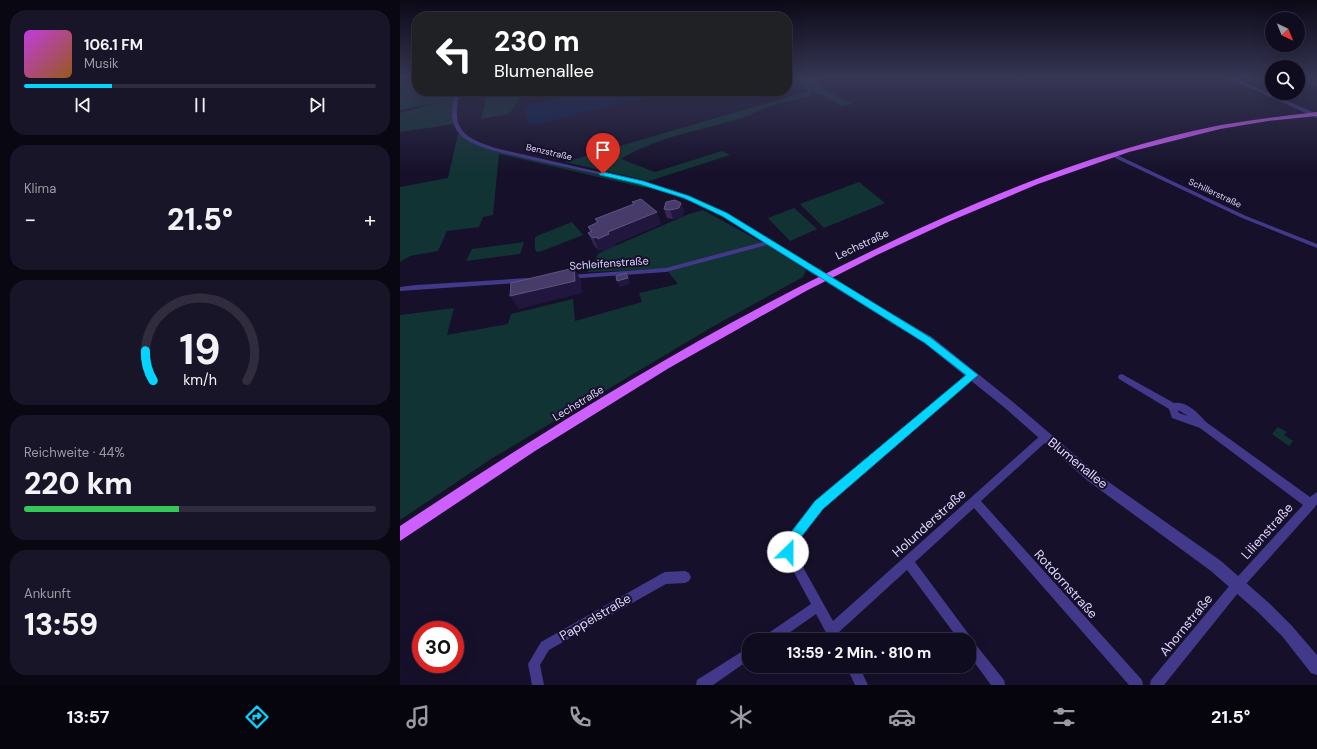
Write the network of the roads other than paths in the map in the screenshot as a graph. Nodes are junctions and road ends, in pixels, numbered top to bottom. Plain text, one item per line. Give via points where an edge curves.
1 (453, 109) edge
2 (1302, 109) edge
3 (1316, 115) edge
4 (1113, 154) junction
5 (1317, 239) edge
6 (769, 242) junction
7 (1314, 245) edge
8 (824, 276) junction
9 (563, 278) edge
10 (534, 280) edge
11 (400, 289) edge
12 (973, 375) junction
13 (1122, 377) dead end
14 (1045, 437) junction
15 (974, 501) junction
16 (1314, 501) edge
17 (400, 534) edge
18 (908, 562) junction
19 (685, 577) dead end
20 (1238, 584) junction
21 (818, 606) junction
22 (832, 630) junction
23 (778, 633) edge
24 (834, 633) edge
25 (961, 633) edge
26 (976, 654) edge
27 (742, 658) edge
28 (1317, 668) edge
29 (856, 673) edge
30 (538, 685) edge
31 (702, 685) edge
32 (862, 685) edge
33 (999, 685) edge
34 (1138, 685) edge
35 (1156, 685) edge

1 - 6 street, Benzstraße via 454,124 460,132 477,143 641,183 686,197 725,215
2 - 3 street
3 - 4 main road, Lechstraße via 1262,120 1197,131
4 - 7 street, Schillerstraße via 1238,214
4 - 8 main road, Lechstraße via 976,206
5 - 7 street, Schillerstraße
6 - 8 street, Benzstraße
6 - 9 street, Schleifenstraße via 666,270
8 - 12 street, Blumenallee via 928,340
8 - 17 main road, Lechstraße via 543,439
10 - 11 street
12 - 14 street, Blumenallee
12 - 21 street via 827,497 789,543 788,552
13 - 16 street via 1173,407 1184,408 1203,425
14 - 15 street, Holunderstraße
14 - 20 street, Blumenallee via 1092,477 1194,549
15 - 18 street, Holunderstraße
15 - 34 street, Rotdornstraße
16 - 20 street, Lilienstraße
18 - 22 street, Holunderstraße
18 - 25 street
19 - 30 street, Pappelstraße via 664,578 545,646 534,664
20 - 28 street, Blumenallee via 1287,631
20 - 35 street, Ahornstraße
21 - 22 street
21 - 23 street
22 - 24 street
26 - 33 street
27 - 31 street
29 - 32 street

